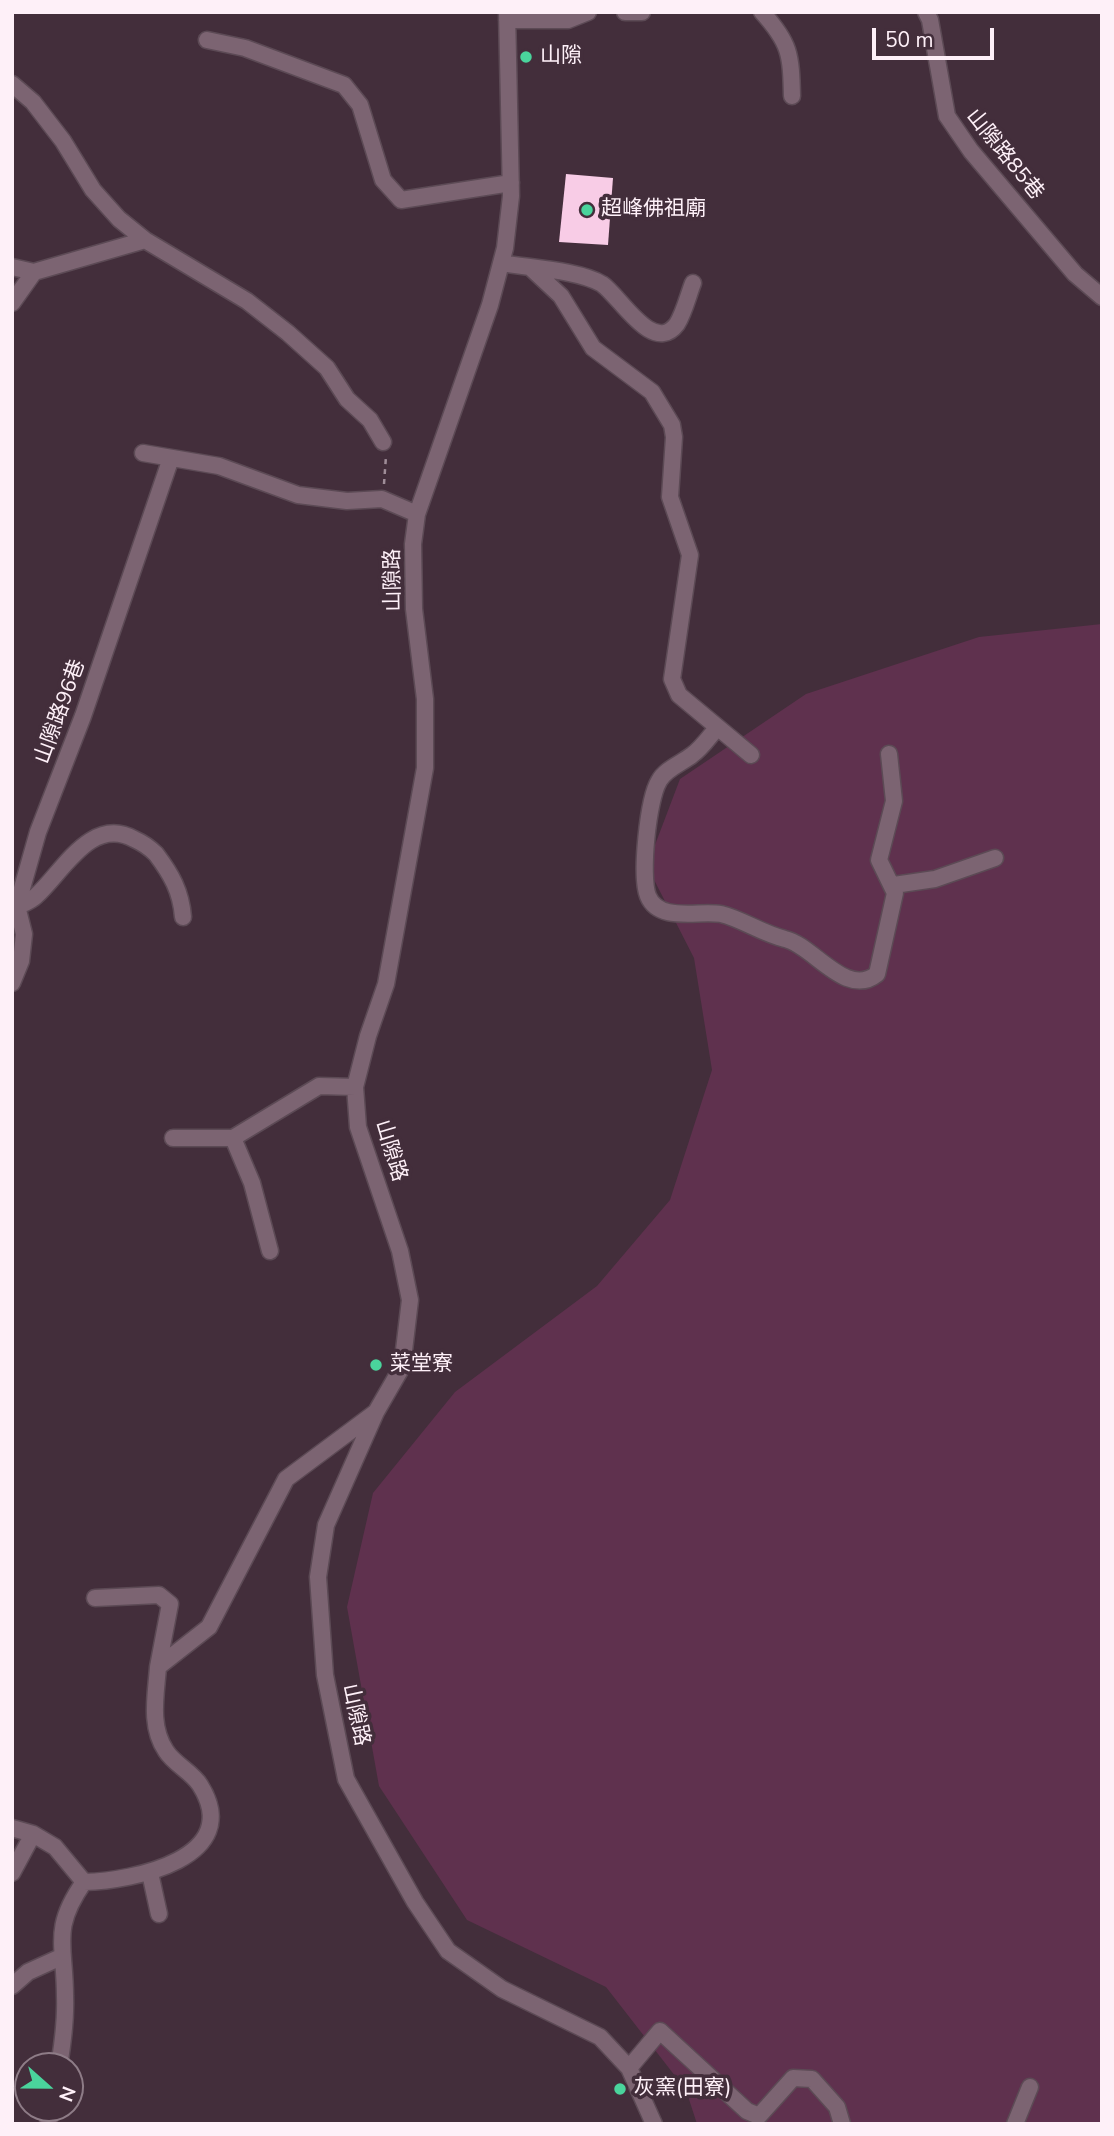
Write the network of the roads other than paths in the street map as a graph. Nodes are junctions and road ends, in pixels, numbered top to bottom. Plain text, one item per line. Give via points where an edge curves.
1 (588, 12) edge
2 (625, 12) edge
3 (642, 12) edge
4 (762, 12) edge
5 (926, 12) edge
6 (507, 16) edge
7 (207, 40) dead end
8 (12, 84) edge
9 (792, 96) dead end
10 (511, 183) junction
11 (145, 240) junction
12 (501, 263) junction
13 (12, 267) edge
14 (531, 268) junction
15 (34, 272) junction
16 (693, 284) dead end
17 (1102, 297) edge
18 (12, 303) edge
19 (383, 442) road end
20 (143, 453) dead end
21 (171, 458) junction
22 (417, 514) junction
23 (717, 728) junction
24 (889, 754) dead end
25 (751, 755) dead end
26 (995, 858) dead end
27 (894, 886) junction
28 (15, 907) edge
29 (183, 917) dead end
30 (12, 984) edge
31 (355, 1087) junction
32 (173, 1138) dead end
33 (233, 1138) junction
34 (270, 1251) dead end
35 (376, 1412) junction
36 (96, 1598) dead end
37 (158, 1667) junction
38 (12, 1828) edge
39 (33, 1834) junction
40 (12, 1872) edge
41 (150, 1873) junction
42 (85, 1882) junction
43 (159, 1914) dead end
44 (61, 1957) junction
45 (12, 1986) edge
46 (62, 2052) edge
47 (629, 2067) junction
48 (1030, 2087) dead end
49 (654, 2124) edge
50 (842, 2124) edge
51 (1015, 2124) edge

1 - 6 street via 568,20
2 - 3 street
4 - 9 street via 786,45
5 - 17 street, 山隙路85巷 via 947,116 1075,274
6 - 10 street, 山隙路
7 - 10 street via 245,48 345,85 360,105 383,180 401,200
8 - 11 street via 48,121 93,190
10 - 12 street, 山隙路
11 - 15 street
11 - 19 street via 247,301 288,333 327,368 347,399 370,419
12 - 14 street
12 - 22 street, 山隙路
13 - 15 street
14 - 16 street via 600,282 656,334 676,324
14 - 23 street via 561,296 593,348 652,392 672,425 670,497 690,555 672,679 679,695
15 - 18 street
20 - 21 street
21 - 22 street via 243,472 298,495 347,501 382,499
21 - 28 street, 山隙路96巷
22 - 31 street, 山隙路 via 414,609 425,699 425,768 387,984
23 - 25 street
23 - 27 street via 695,754 658,781 648,832 646,888 654,904 679,914 731,918 756,931 795,941 842,975 872,978 881,964
24 - 27 street via 894,802 880,860
26 - 27 street via 935,879
28 - 29 street via 35,897 89,841 112,832 150,847 182,898
28 - 30 street, 山隙路96巷 via 24,934
31 - 33 street via 320,1086
31 - 35 street, 山隙路 via 358,1127 400,1251 410,1300 402,1367
32 - 33 street
33 - 34 street via 252,1183
35 - 37 street via 286,1479 209,1626
35 - 47 street, 山隙路 via 326,1525 318,1577 325,1675 346,1779 448,1951 502,1989 600,2037
36 - 37 street via 159,1595 170,1604
37 - 41 street via 154,1717 165,1751 200,1785 211,1814 203,1843 181,1860
38 - 39 street
39 - 40 street
39 - 42 street via 55,1847
41 - 42 street via 119,1882
41 - 43 street
42 - 44 street via 68,1906
44 - 45 street via 28,1972
44 - 46 street via 65,1992
47 - 49 street, 山隙路
47 - 50 street via 660,2031 747,2111 759,2116 793,2078 811,2079 837,2107
48 - 51 street

